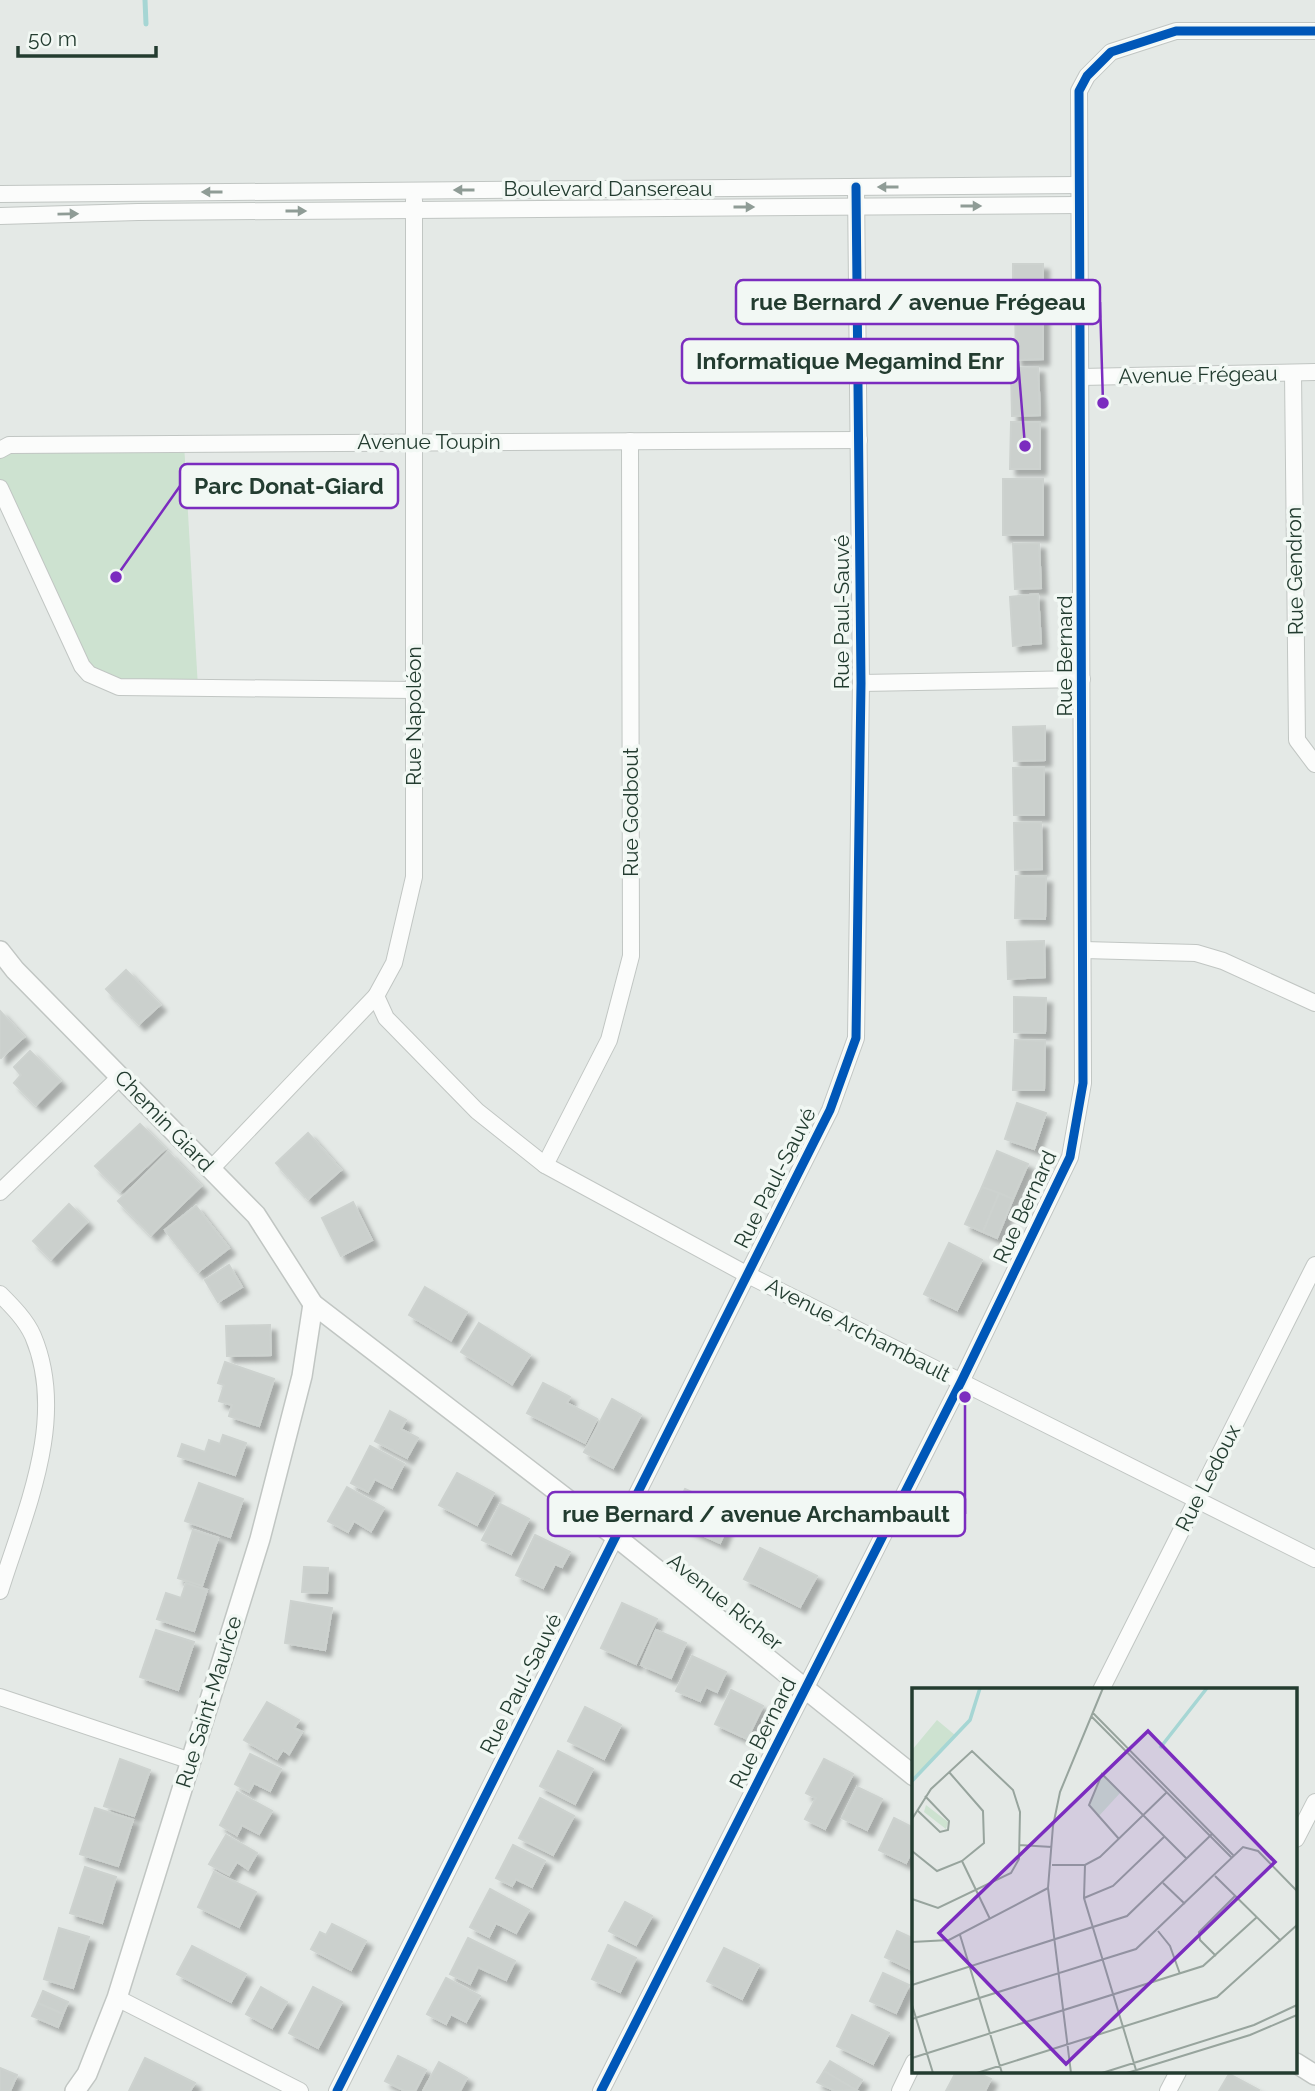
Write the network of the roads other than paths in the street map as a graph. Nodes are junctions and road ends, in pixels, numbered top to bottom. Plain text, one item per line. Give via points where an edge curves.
1 (1315, 31) edge
2 (1079, 185) junction
3 (856, 187) junction
4 (589, 189) junction
5 (415, 190) junction
6 (138, 192) junction
7 (0, 194) edge
8 (1079, 205) junction
9 (857, 207) junction
10 (588, 209) junction
11 (414, 210) junction
12 (138, 212) junction
13 (0, 216) edge
14 (1315, 372) edge
15 (1293, 373) junction
16 (1081, 377) junction
17 (859, 440) junction
18 (630, 441) junction
19 (414, 442) junction
20 (0, 450) edge
21 (0, 488) edge
22 (1082, 679) junction
23 (861, 683) junction
24 (414, 690) junction
25 (1315, 764) edge
26 (1084, 950) junction
27 (0, 951) edge
28 (376, 996) junction
29 (1315, 1003) edge
30 (120, 1077) junction
31 (545, 1165) junction
32 (211, 1168) junction
33 (0, 1192) edge
34 (1315, 1265) edge
35 (746, 1274) junction
36 (0, 1294) edge
37 (313, 1304) junction
38 (961, 1382) junction
39 (1197, 1500) junction
40 (614, 1536) junction
41 (1315, 1559) edge
42 (0, 1591) edge
43 (1102, 1688) edge
44 (805, 1689) junction
45 (0, 1697) edge
46 (191, 1761) junction
47 (912, 1774) edge
48 (1315, 1802) edge
49 (1298, 1835) edge
50 (117, 1998) junction
51 (1298, 2064) edge
52 (912, 2066) edge
53 (1177, 2074) edge
54 (1315, 2075) edge
55 (75, 2091) edge
56 (300, 2091) edge
57 (337, 2091) edge
58 (601, 2091) edge
59 (900, 2091) edge
60 (1168, 2091) edge

1 - 2 street, Rue Bernard via 1176,31 1111,52 1079,91
2 -> 3 street, Boulevard Dansereau
2 - 8 street, Rue Bernard
3 - 4 street, Boulevard Dansereau
3 - 9 street, Rue Paul-Sauvé
4 -> 5 street, Boulevard Dansereau
4 - 10 street
5 -> 6 street, Boulevard Dansereau
5 - 11 street, Rue Napoléon
6 - 7 street, Boulevard Dansereau
6 - 12 street
9 -> 8 street, Boulevard Dansereau
8 - 16 street, Rue Bernard
10 -> 9 street, Boulevard Dansereau
9 - 17 street, Rue Paul-Sauvé
10 - 11 street, Boulevard Dansereau
12 -> 11 street, Boulevard Dansereau
11 - 19 street, Rue Napoléon
13 -> 12 street, Boulevard Dansereau
14 - 15 street, Avenue Frégeau
15 - 16 street, Avenue Frégeau
15 - 25 street, Rue Gendron via 1297,740
16 - 22 street, Rue Bernard
17 - 18 street, Avenue Toupin
17 - 23 street, Rue Paul-Sauvé
18 - 19 street, Avenue Toupin
18 - 31 street, Rue Godbout via 631,956 609,1040
19 - 20 street, Avenue Toupin via 9,445
19 - 24 street, Rue Napoléon
21 - 24 street via 89,674 119,687
22 - 23 street
22 - 26 street, Rue Bernard
23 - 35 street, Rue Paul-Sauvé via 856,1038 830,1110
24 - 28 street, Rue Napoléon via 414,877 394,963
26 - 29 street via 1196,953
26 - 38 street, Rue Bernard via 1083,1083 1070,1157
27 - 30 street, Chemin Giard
28 - 31 street, Avenue Archambault via 386,1018 477,1111
28 - 32 street, Rue Napoléon
30 - 32 street, Chemin Giard
30 - 33 street
31 - 35 street, Avenue Archambault
32 - 37 street, Chemin Giard via 256,1215
34 - 39 street, Rue Ledoux
35 - 38 street, Avenue Archambault
35 - 40 street, Rue Paul-Sauvé
36 - 42 street via 32,1335 41,1364 47,1421 35,1480
37 - 40 street, Avenue Richer
37 - 46 street, Rue Saint-Maurice via 302,1376 263,1525
38 - 39 street, Avenue Archambault
38 - 44 street, Rue Bernard
39 - 41 street, Avenue Archambault
39 - 43 street, Rue Ledoux
40 - 44 street, Avenue Richer
40 - 57 street, Rue Paul-Sauvé
44 - 47 street, Avenue Richer
44 - 58 street, Rue Bernard
45 - 46 street
46 - 50 street, Rue Saint-Maurice
48 - 49 street
50 - 55 street, Rue Saint-Maurice via 87,2074
50 - 56 street
51 - 54 street
52 - 59 street
53 - 60 street

